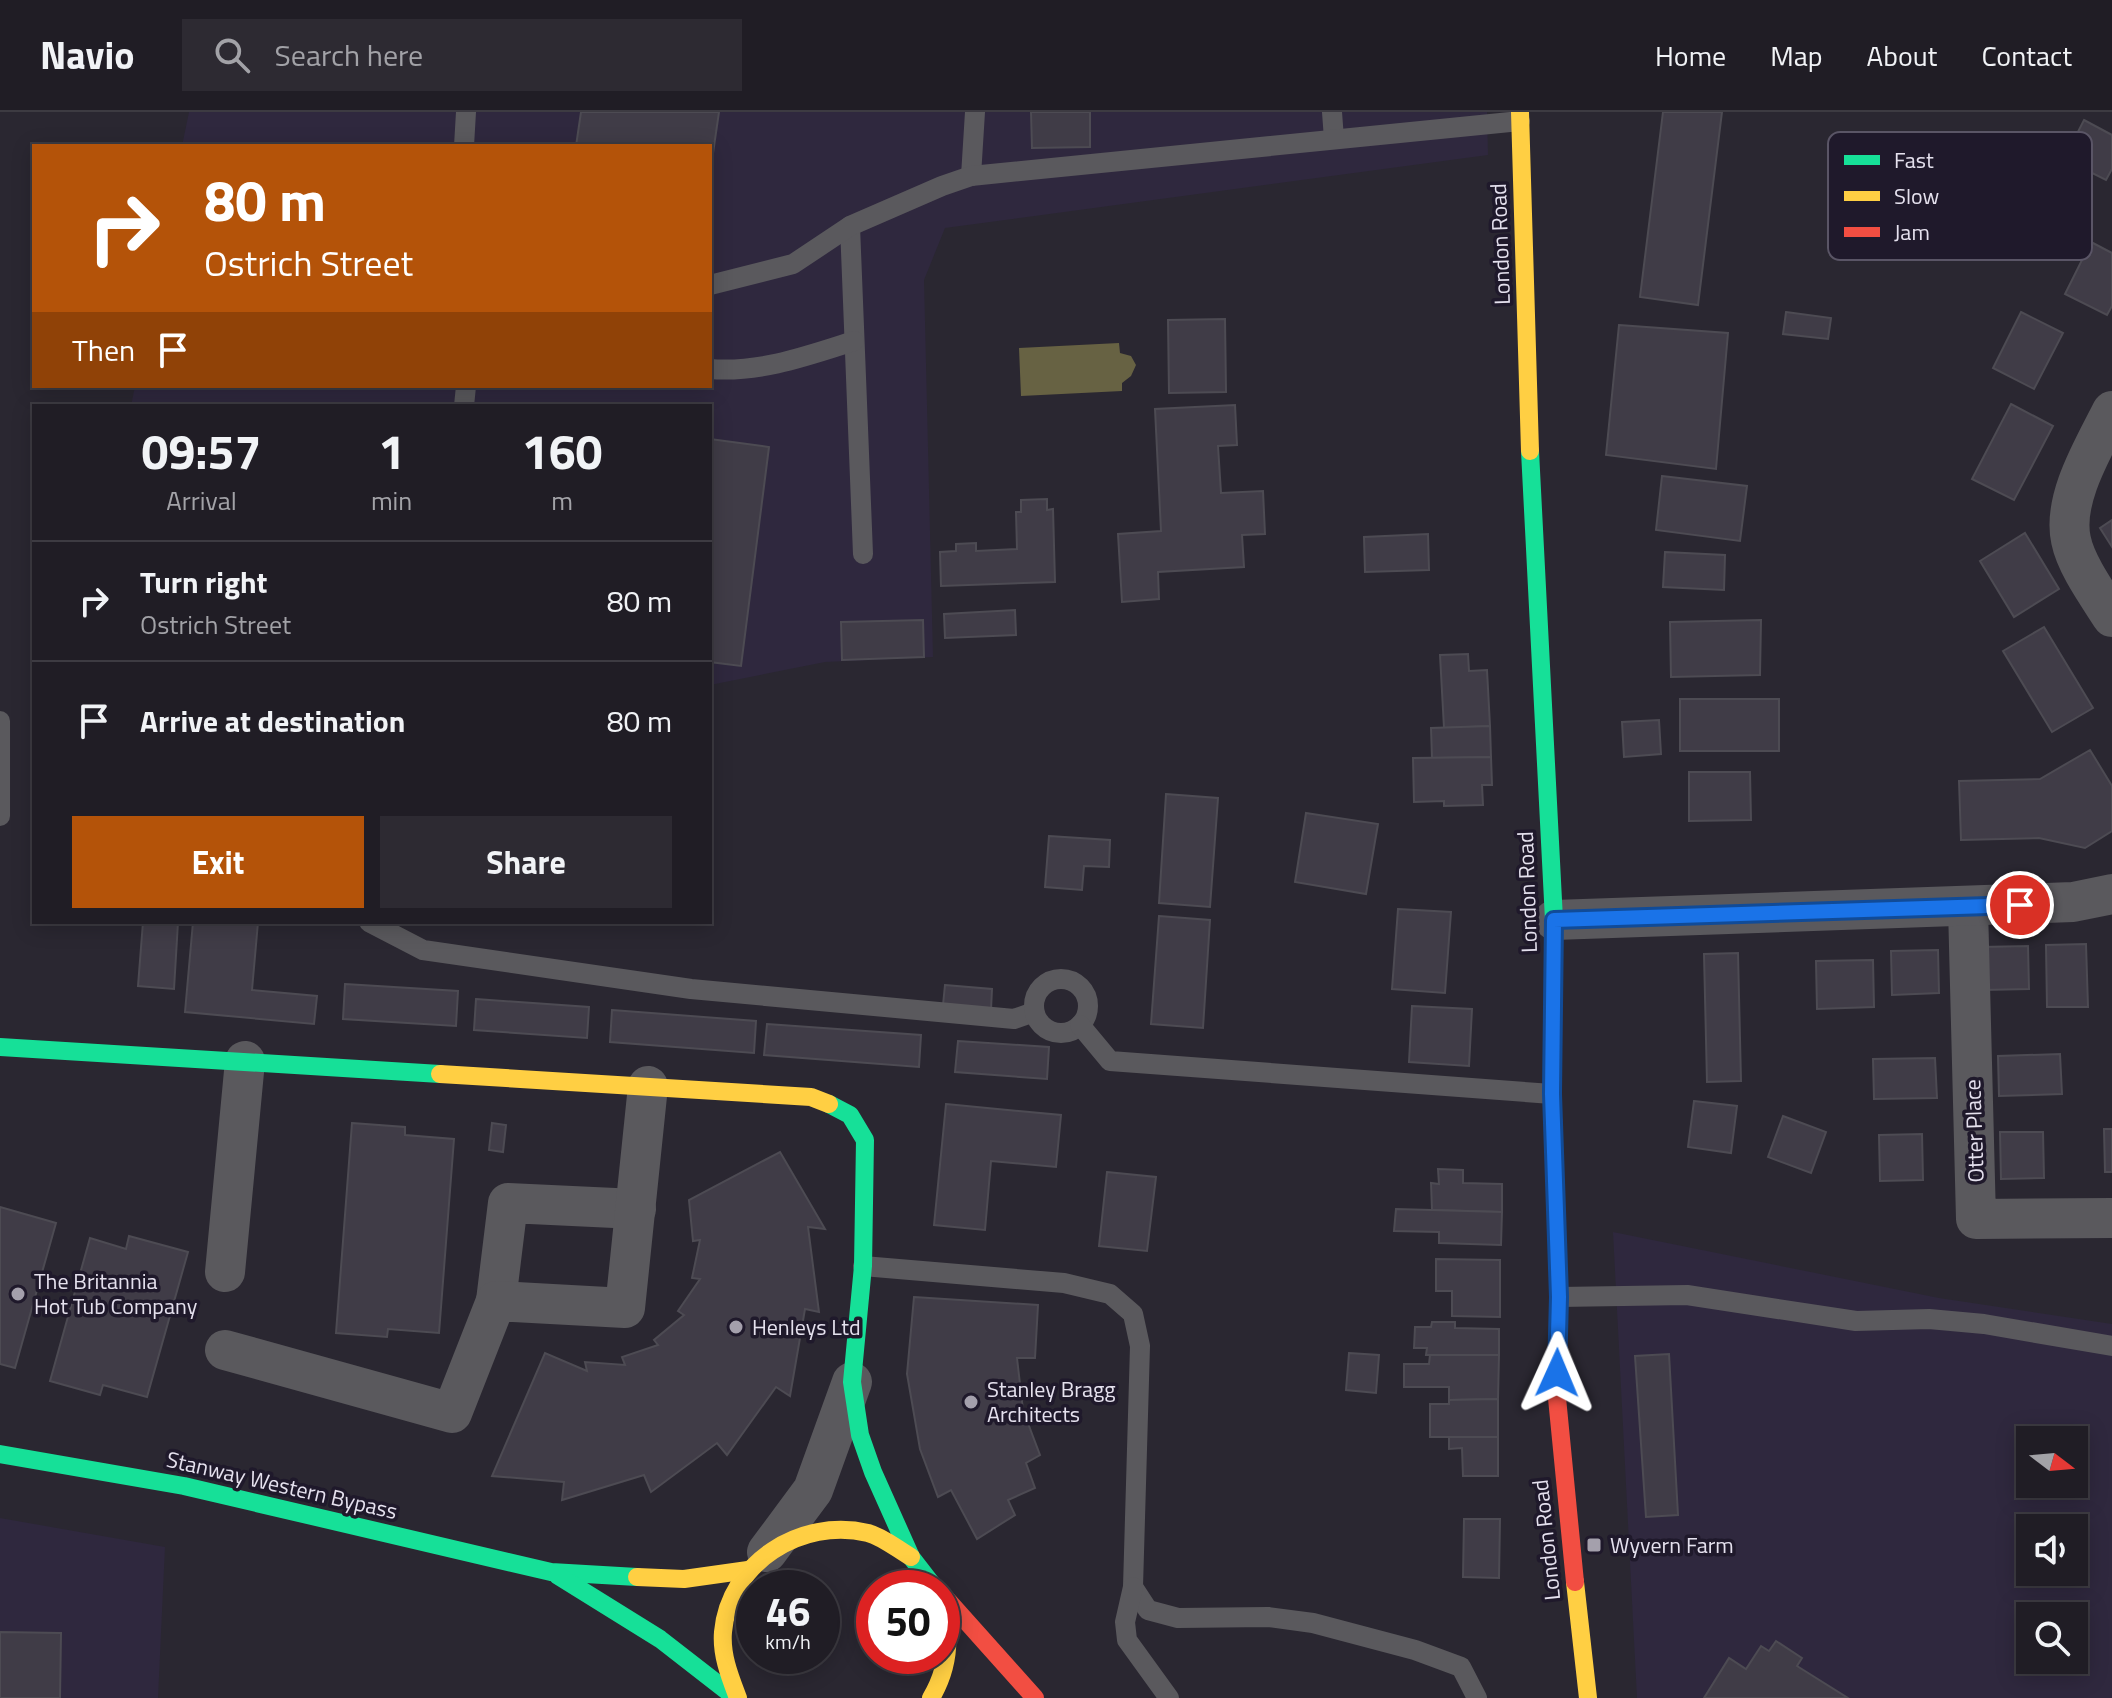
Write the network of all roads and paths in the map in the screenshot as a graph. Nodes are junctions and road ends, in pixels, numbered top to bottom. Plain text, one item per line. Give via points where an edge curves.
1 (466, 112) edge
2 (975, 112) edge
3 (1332, 112) edge
4 (1520, 116) edge
5 (1334, 139) junction
6 (464, 144) edge
7 (971, 176) junction
8 (850, 226) junction
9 (712, 284) edge
10 (854, 341) junction
11 (712, 369) edge
12 (2112, 411) edge
13 (863, 554) dead end
14 (2112, 617) edge
15 (0, 721) edge
16 (1, 809) edge
17 (2112, 894) edge
18 (1968, 907) junction
19 (1554, 920) junction
20 (373, 924) edge
21 (1034, 1012) junction
22 (1080, 1025) junction
23 (0, 1047) edge
24 (245, 1061) junction
25 (648, 1086) junction
26 (1552, 1094) junction
27 (636, 1209) junction
28 (2112, 1218) edge
29 (863, 1266) junction
30 (225, 1272) dead end
31 (1559, 1297) junction
32 (496, 1301) junction
33 (2112, 1346) edge
34 (225, 1350) dead end
35 (852, 1382) junction
36 (0, 1454) edge
37 (911, 1557) junction
38 (757, 1561) junction
39 (922, 1570) edge
40 (551, 1572) junction
41 (1133, 1587) junction
42 (960, 1615) edge
43 (1583, 1669) junction
44 (943, 1674) edge
45 (737, 1698) edge
46 (931, 1698) edge
47 (1035, 1698) edge
48 (1169, 1698) edge
49 (1477, 1698) edge
50 (1578, 1698) edge
51 (1588, 1698) edge

1 - 6 lane
2 - 7 lane
3 - 5 lane
4 - 5 lane
4 - 19 street, London Road via 1531,498
5 - 7 lane
7 - 8 lane
8 - 9 lane via 793,264
8 - 10 lane
10 - 11 lane via 767,366
10 - 13 lane
12 - 14 street via 2070,502 2070,515 2071,540
15 - 16 lane
17 - 18 street via 2073,902
18 - 19 street
18 - 28 street, Otter Place via 1976,1219
19 - 26 street, London Road
20 - 21 lane via 423,950 691,989 1014,1019
21 - 22 lane via 1052,1032
21 - 22 lane via 1033,1002 1043,984 1071,980 1088,1002
22 - 26 lane via 1110,1061
23 - 24 street
24 - 25 street
24 - 30 street
25 - 27 street
25 - 29 street via 811,1097 848,1112 865,1140
26 - 31 street, London Road
27 - 32 street via 508,1203
27 - 32 street via 625,1308
29 - 35 street
29 - 41 lane via 1064,1283 1110,1294 1133,1314 1140,1346
31 - 33 lane via 1687,1295 1856,1321 1984,1324
31 - 43 street, London Road via 1557,1398
32 - 34 street via 452,1413
35 - 37 street via 860,1435
35 - 38 street via 813,1490
36 - 40 street, Stanway Western Bypass via 184,1486
37 - 38 street, Stanway Western Bypass via 873,1534 829,1529 795,1536
37 - 39 street
38 - 40 street, Stanway Western Bypass via 684,1579
38 - 45 street via 729,1603 723,1629 724,1658
40 - 45 street, Stanway Western Bypass via 660,1639
41 - 48 lane via 1125,1622 1127,1640
41 - 49 lane via 1148,1610 1178,1618 1268,1617 1313,1623 1415,1650 1461,1667
42 - 47 street
43 - 50 street, London Road
43 - 51 street, London Road
44 - 46 street

